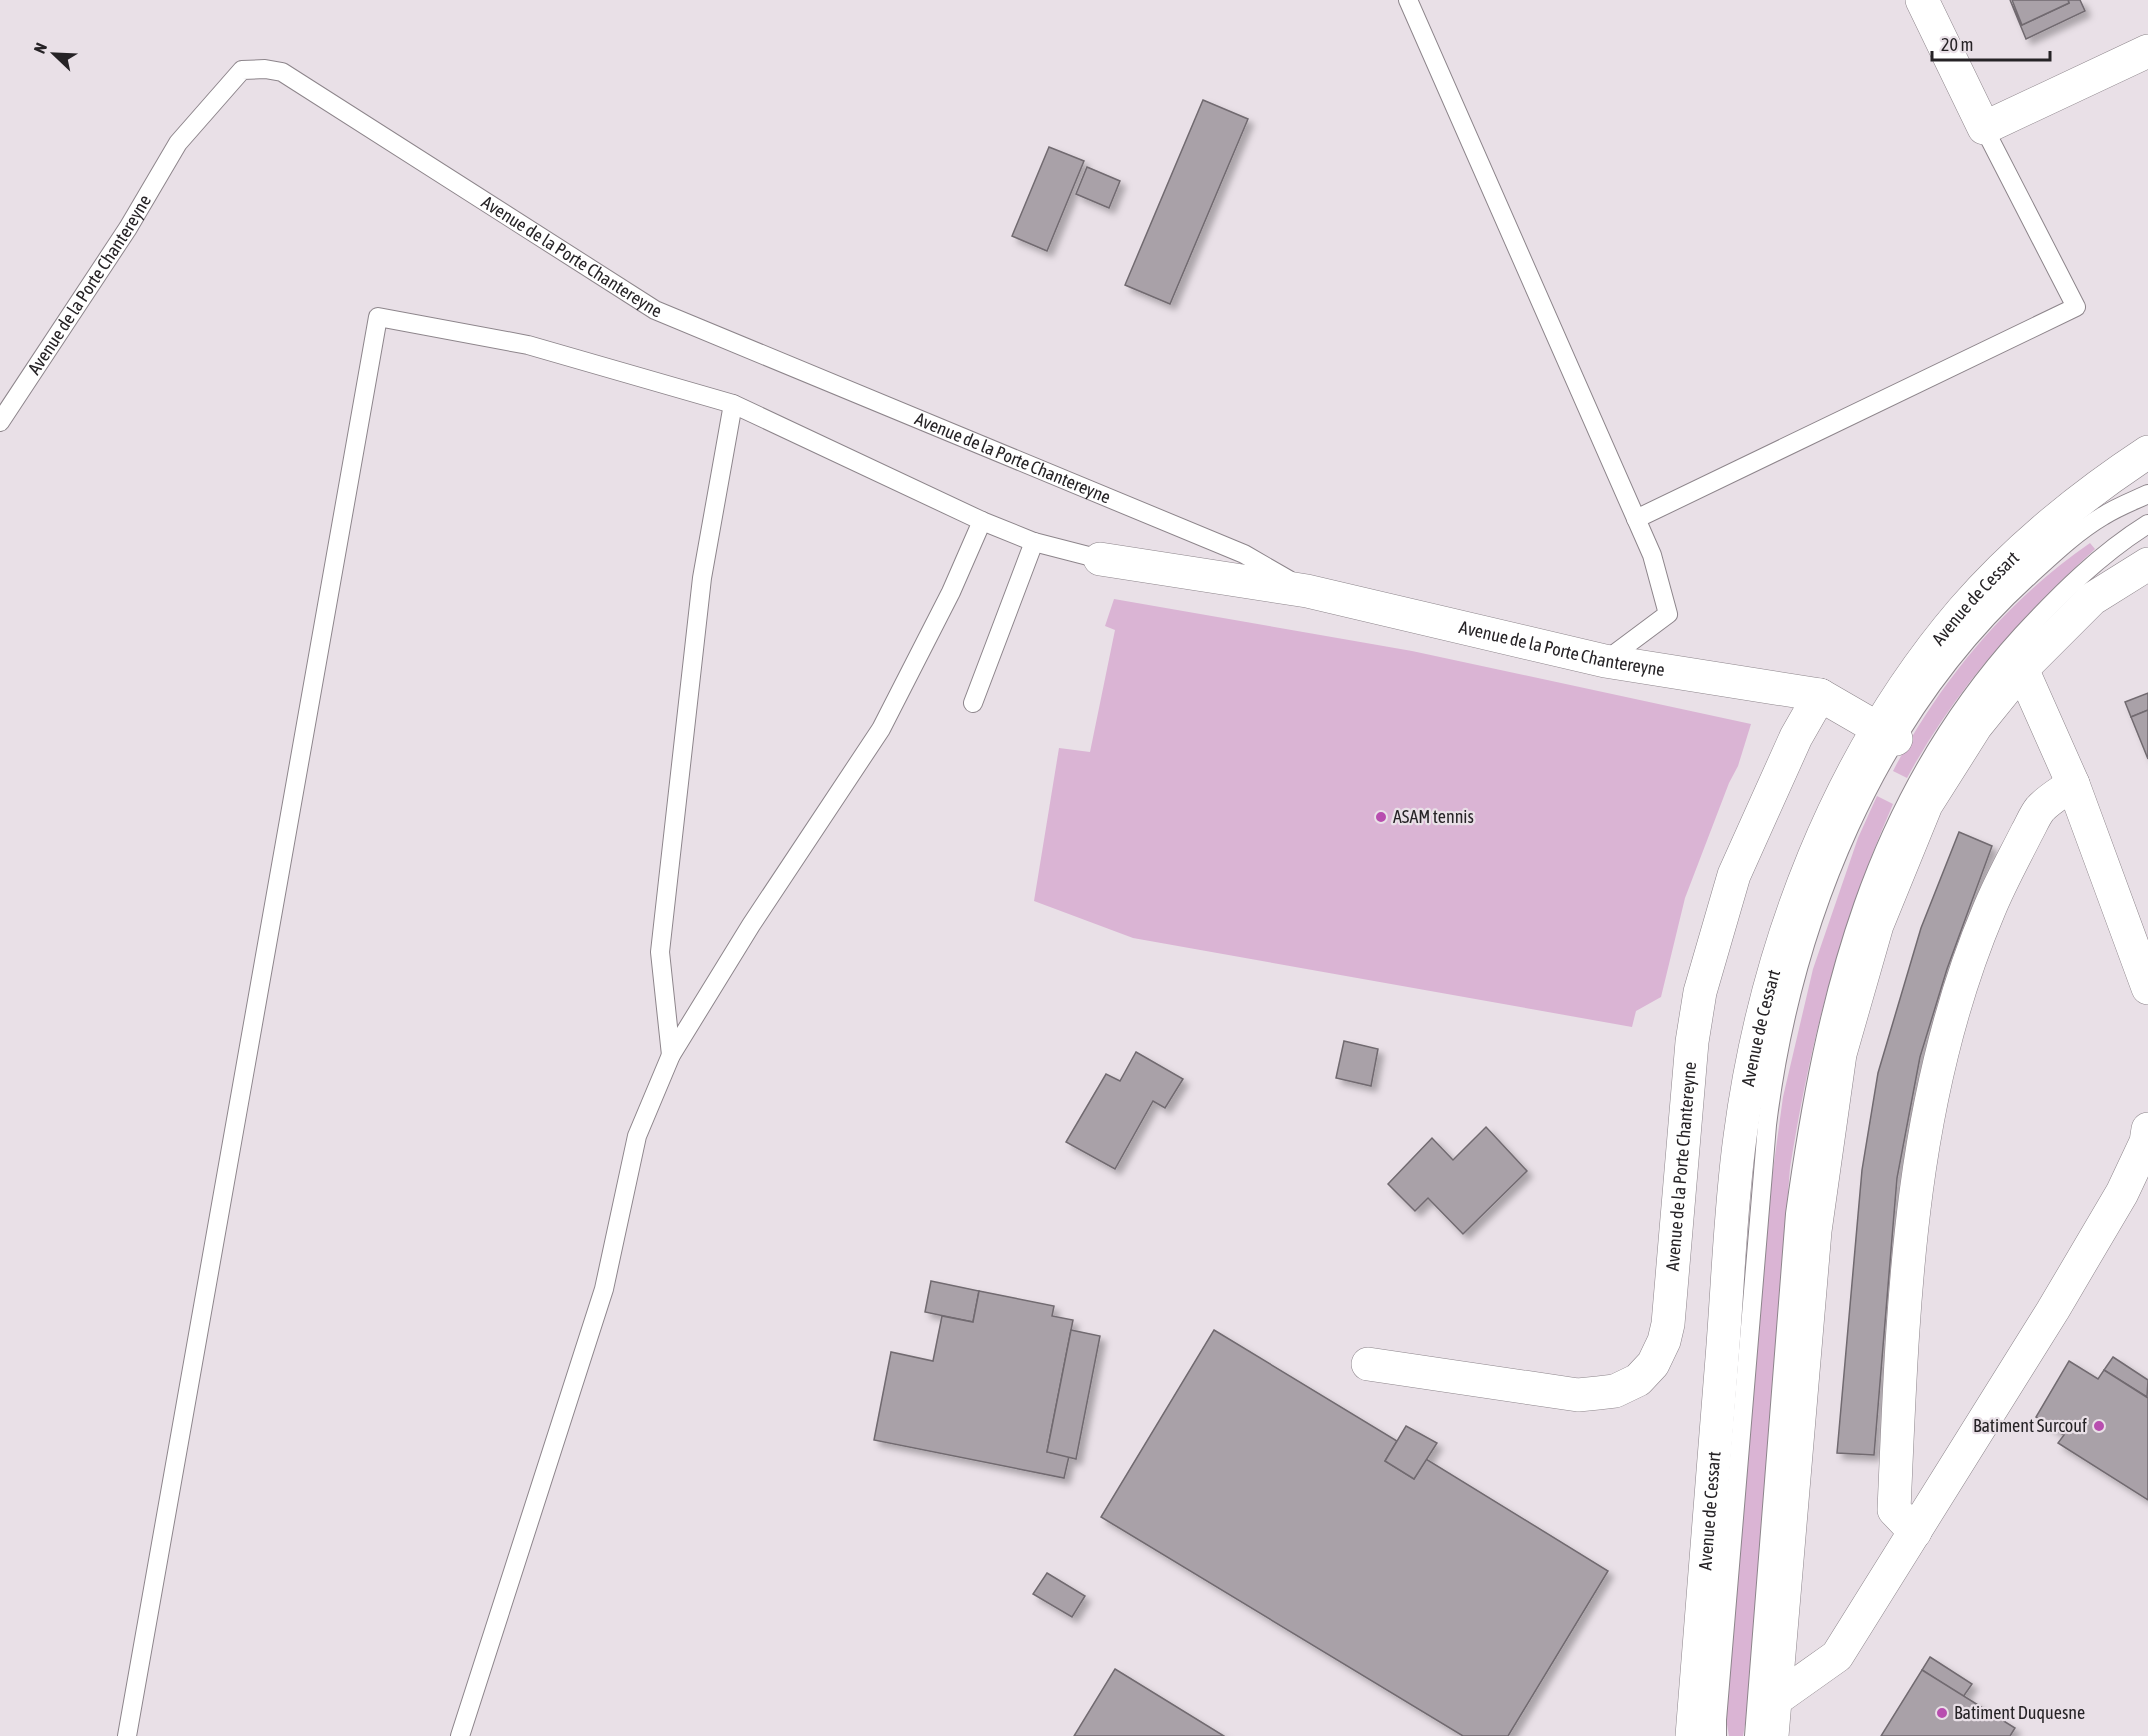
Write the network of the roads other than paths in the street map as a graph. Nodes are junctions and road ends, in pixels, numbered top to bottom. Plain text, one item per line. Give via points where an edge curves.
1 (1408, 0) edge
2 (1922, 0) edge
3 (2148, 51) edge
4 (1984, 128) junction
5 (733, 404) junction
6 (0, 422) edge
7 (2148, 452) edge
8 (2148, 494) edge
9 (1636, 519) junction
10 (982, 521) junction
11 (2148, 524) edge
12 (1034, 542) junction
13 (1100, 559) joint
14 (2148, 564) edge
15 (1307, 591) junction
16 (1605, 661) junction
17 (2022, 669) junction
18 (1820, 695) junction
19 (973, 703) dead end
20 (1887, 734) junction
21 (2073, 784) junction
22 (2148, 988) edge
23 (671, 1055) junction
24 (2148, 1129) edge
25 (1368, 1364) dead end
26 (1915, 1532) junction
27 (1774, 1700) junction
28 (127, 1736) edge
29 (460, 1736) edge
30 (1692, 1736) edge
31 (1718, 1736) edge
32 (1754, 1736) edge
33 (1772, 1736) edge

1 - 9 lane
2 - 4 street
3 - 4 street
4 - 9 lane via 2076,307
5 - 10 lane, Avenue de la Porte Chantereyne
5 - 23 lane via 702,578 660,952
5 - 28 lane, Avenue de la Porte Chantereyne via 528,345 378,316
6 - 15 lane, Avenue de la Porte Chantereyne via 128,228 178,143 242,70 265,69 282,72 655,310 1244,554
7 - 20 street, Avenue de Cessart via 2080,501 2014,557 1957,618 1922,663
8 - 20 lane via 2103,516 2018,585 1982,621
9 - 16 lane via 1652,555 1668,614
10 - 12 lane, Avenue de la Porte Chantereyne
10 - 23 lane via 951,592 881,729 751,925
11 - 32 lane via 2080,576 2042,613 2002,657 1948,728 1908,796 1887,842 1842,967 1825,1034 1795,1214
12 - 13 lane, Avenue de la Porte Chantereyne
12 - 19 lane
13 - 15 street, Avenue de la Porte Chantereyne
14 - 17 street via 2092,599
15 - 16 street, Avenue de la Porte Chantereyne
16 - 18 street, Avenue de la Porte Chantereyne
17 - 21 street
17 - 27 street via 1976,726 1926,805 1877,925 1840,1054 1815,1231
18 - 20 street, Avenue de la Porte Chantereyne
18 - 25 street, Avenue de la Porte Chantereyne via 1776,779 1734,875 1700,992 1692,1042 1668,1324 1653,1364 1638,1380 1615,1391 1578,1395
20 - 30 street, Avenue de Cessart via 1831,819 1798,898 1764,1006 1740,1136
20 - 31 lane via 1810,931 1775,1059 1761,1183
21 - 22 street
21 - 26 street via 2040,809 2001,882 1972,950 1941,1052 1919,1157 1907,1263 1899,1403 1894,1510
23 - 29 lane via 637,1136 604,1289
24 - 26 street via 2146,1142 2122,1193
26 - 27 street via 1837,1656
27 - 33 street

